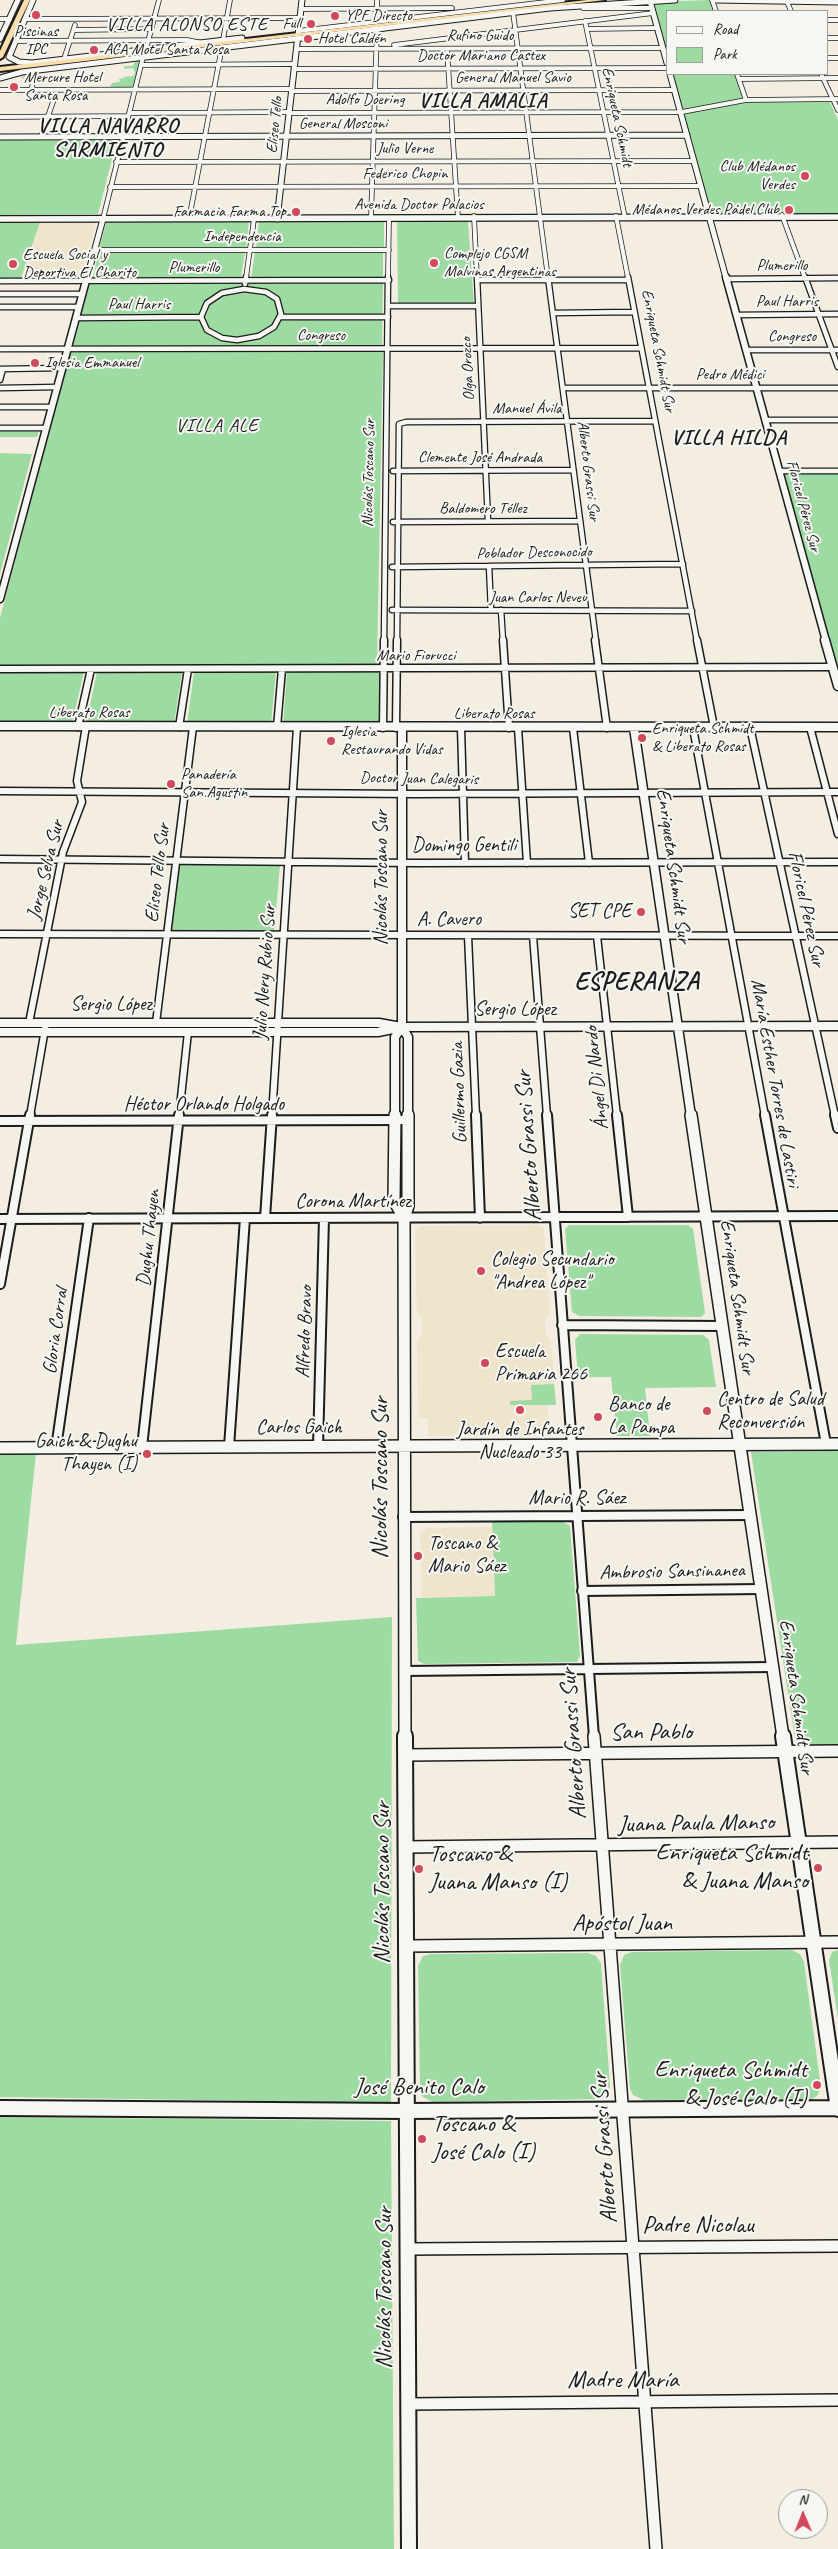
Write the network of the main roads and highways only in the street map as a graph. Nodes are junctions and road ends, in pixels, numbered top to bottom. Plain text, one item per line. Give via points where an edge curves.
1 (23, 0) edge
2 (27, 0) edge
3 (602, 0) edge
4 (496, 14) road end
5 (395, 19) road end
6 (426, 19) junction
7 (16, 39) road end
8 (162, 51) junction
9 (2, 52) edge
10 (178, 53) road end
11 (127, 54) junction
12 (61, 61) junction
13 (34, 66) junction
14 (0, 70) edge
15 (0, 77) edge
16 (838, 216) edge
17 (372, 217) junction
18 (458, 217) junction
19 (0, 218) edge
20 (190, 218) junction
21 (278, 218) junction

1 - 9 highway
2 - 9 highway
3 - 6 highway
4 - 6 highway
5 - 6 highway
6 - 8 highway
7 - 9 highway
8 - 11 highway
8 - 12 highway
9 - 13 highway via 1,59 9,64
10 - 11 highway
11 - 12 highway
11 - 13 highway
12 - 13 highway
13 - 14 highway
13 - 15 highway
16 - 18 main road, Avenida Doctor Palacios
17 - 18 main road, Avenida Doctor Palacios
17 - 18 main road, Avenida Doctor Palacios
17 - 21 main road, Avenida Doctor Palacios
19 - 20 main road, Avenida Doctor Palacios
20 - 21 main road, Avenida Doctor Palacios
20 - 21 main road, Avenida Doctor Palacios

